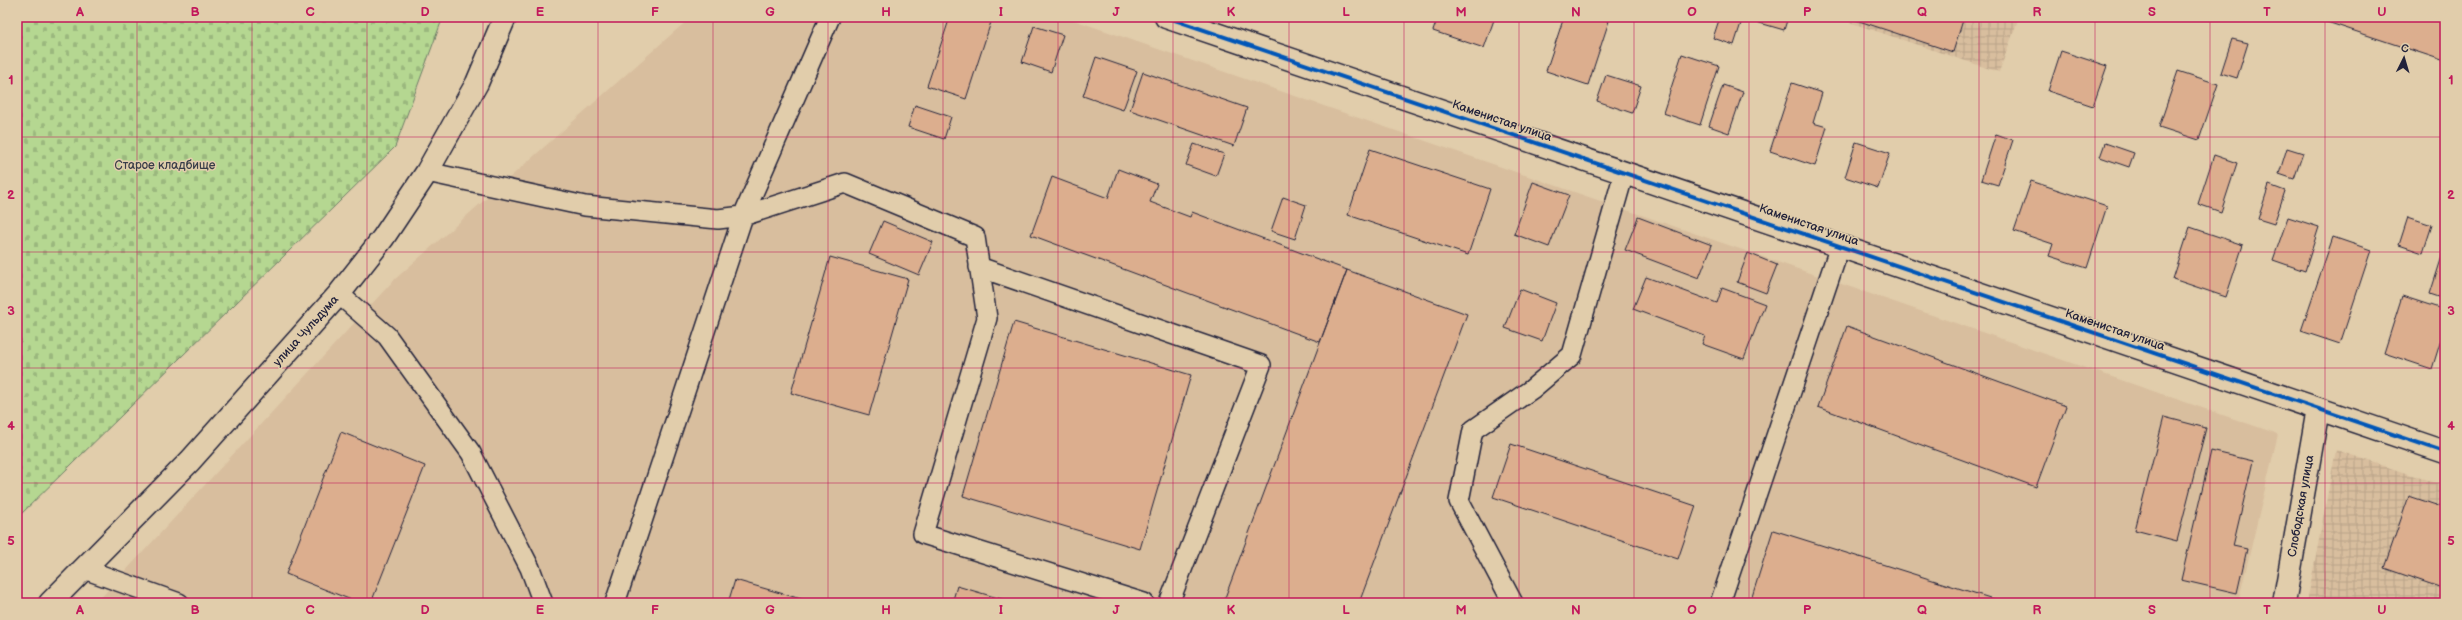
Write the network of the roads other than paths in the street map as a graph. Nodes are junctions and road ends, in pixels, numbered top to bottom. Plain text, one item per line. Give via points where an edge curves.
1 (505, 17) edge
2 (830, 17) edge
3 (1166, 17) edge
4 (427, 172) junction
5 (1624, 173) junction
6 (743, 216) junction
7 (1840, 246) junction
8 (979, 267) junction
9 (339, 294) junction
10 (2318, 410) junction
11 (2445, 452) edge
12 (84, 569) junction
13 (50, 603) edge
14 (179, 603) edge
15 (543, 603) edge
16 (615, 603) edge
17 (1144, 603) edge
18 (1169, 603) edge
19 (1513, 603) edge
20 (1720, 603) edge
21 (2284, 603) edge

1 - 4 street, улица Чульдума via 477,83
2 - 6 lane
3 - 5 street, Каменистая улица
4 - 6 lane via 585,206 718,219
4 - 9 street, улица Чульдума via 383,238
5 - 7 street, Каменистая улица
5 - 19 lane via 1572,355 1532,389 1473,430 1459,501
6 - 8 lane via 845,183 974,237
6 - 16 lane
7 - 10 street, Каменистая улица
7 - 20 lane
8 - 17 lane via 986,318 923,534
8 - 18 lane via 1261,365
9 - 12 street, улица Чульдума via 190,461
9 - 15 lane via 387,336 471,453 530,568
10 - 11 street, Каменистая улица
10 - 21 street, Слободская улица
12 - 13 street, улица Чульдума
12 - 14 lane

